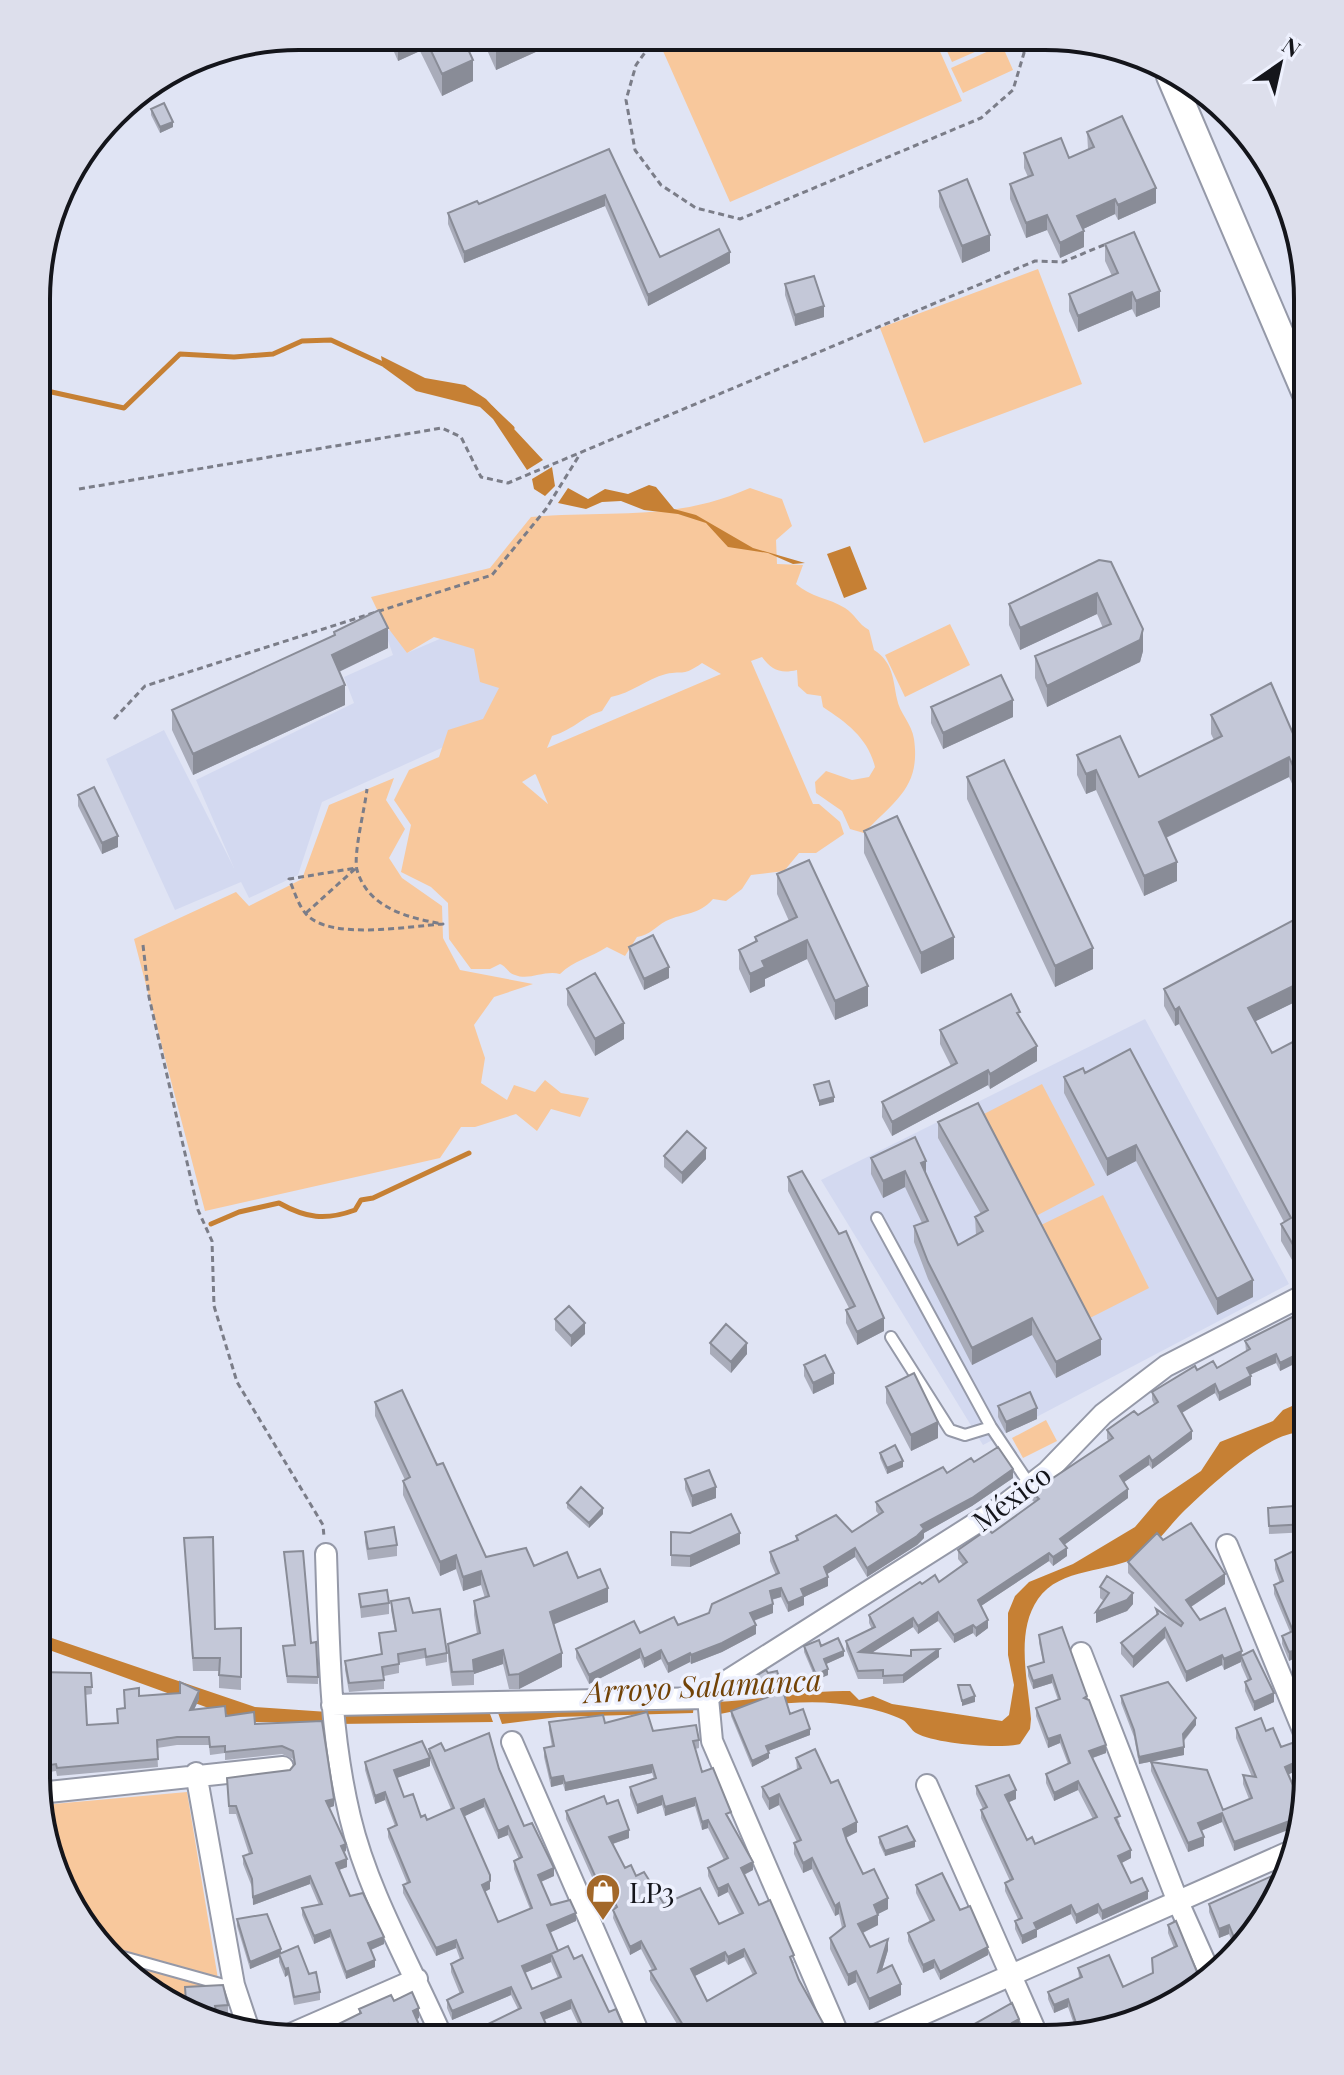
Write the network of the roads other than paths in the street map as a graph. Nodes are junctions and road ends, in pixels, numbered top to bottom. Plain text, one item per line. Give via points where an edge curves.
1 (1189, 96) edge
2 (1259, 266) junction
3 (1294, 332) edge
4 (1294, 361) edge
5 (877, 1218) dead end
6 (1293, 1301) edge
7 (891, 1337) dead end
8 (991, 1427) junction
9 (1030, 1485) junction
10 (1227, 1545) dead end
11 (326, 1554) road end
12 (1081, 1653) dead end
13 (332, 1705) junction
14 (1293, 1706) edge
15 (708, 1708) junction
16 (512, 1742) dead end
17 (283, 1767) edge
18 (196, 1773) junction
19 (927, 1785) dead end
20 (51, 1791) edge
21 (1281, 1856) edge
22 (1178, 1902) junction
23 (132, 1960) edge
24 (1206, 1965) edge
25 (1011, 1975) junction
26 (417, 1979) junction
27 (234, 1985) junction
28 (245, 2019) edge
29 (312, 2025) edge
30 (437, 2025) edge
31 (635, 2025) edge
32 (834, 2025) edge
33 (898, 2025) edge
34 (1033, 2025) edge

1 - 2 street
2 - 3 street
2 - 4 street
5 - 8 lane
6 - 9 street, México via 1166,1366 1103,1414 1076,1446
7 - 8 lane via 950,1430 965,1435
8 - 9 lane
9 - 15 street, México via 730,1679
10 - 14 street
11 - 13 street
12 - 22 street
13 - 15 street
13 - 26 street via 350,1819 367,1870
15 - 32 street via 712,1741
16 - 31 street
17 - 18 street
18 - 20 street
18 - 27 street
19 - 25 street
21 - 22 street
22 - 24 street
22 - 25 street
23 - 27 lane via 216,1986
25 - 33 street
25 - 34 street
26 - 29 street
26 - 30 street
27 - 28 street

